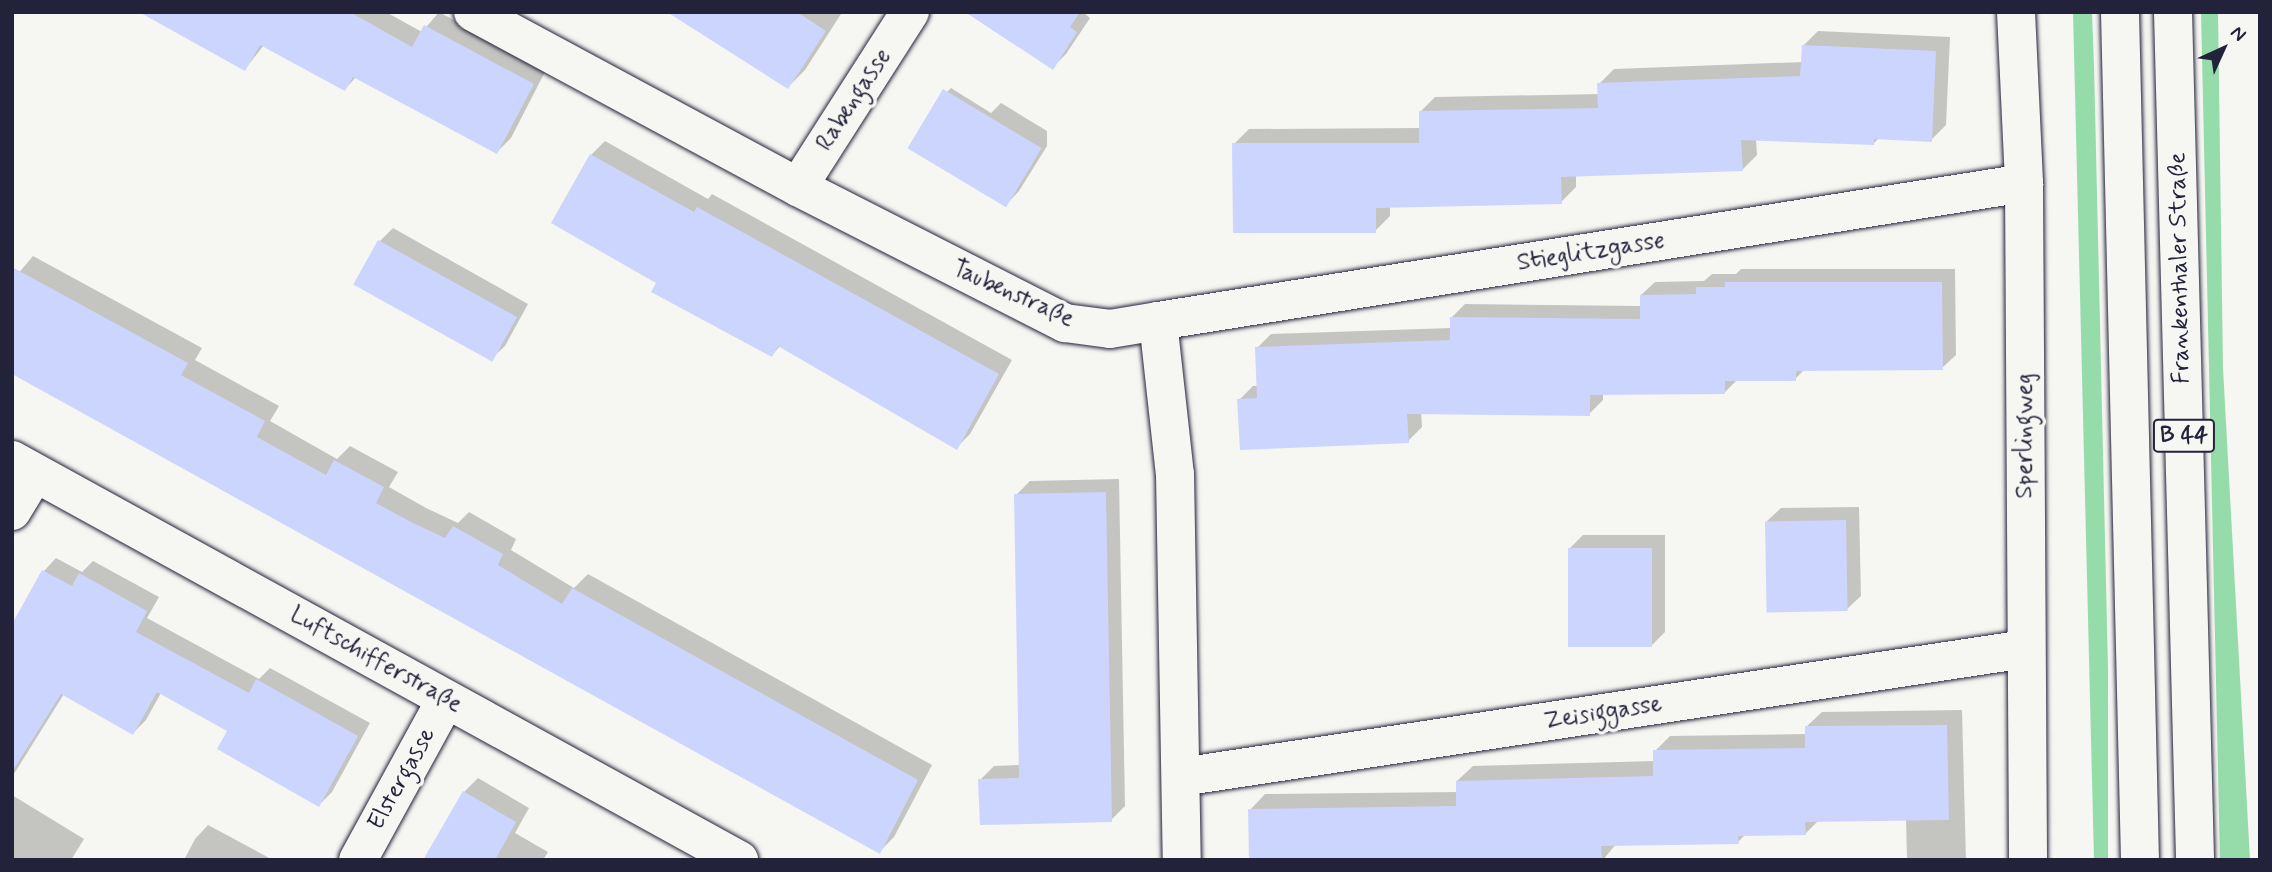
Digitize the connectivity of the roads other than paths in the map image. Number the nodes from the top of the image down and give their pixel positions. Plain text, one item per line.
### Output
1 (473, 12) edge
2 (910, 12) edge
3 (2016, 12) edge
4 (2120, 12) edge
5 (2173, 12) edge
6 (2024, 183) junction
7 (798, 187) junction
8 (1158, 321) junction
9 (24, 467) edge
10 (12, 511) edge
11 (2025, 649) junction
12 (446, 699) junction
13 (1181, 777) junction
14 (358, 860) edge
15 (739, 860) edge
16 (1182, 860) edge
17 (2028, 860) edge
18 (2140, 860) edge
19 (2195, 860) edge

1 - 7 street, Taubenstraße
2 - 7 street, Rabengasse
3 - 6 street, Sperlingweg
4 - 18 street, B 44
5 - 19 street, Frankenthaler Straße / B 44
6 - 8 street, Stieglitzgasse
6 - 11 street, Sperlingweg
7 - 8 street, Taubenstraße
8 - 13 street
9 - 10 street
9 - 12 street, Luftschifferstraße
11 - 13 street, Zeisiggasse
11 - 17 street, Sperlingweg
12 - 14 street, Elstergasse
12 - 15 street, Luftschifferstraße
13 - 16 street

